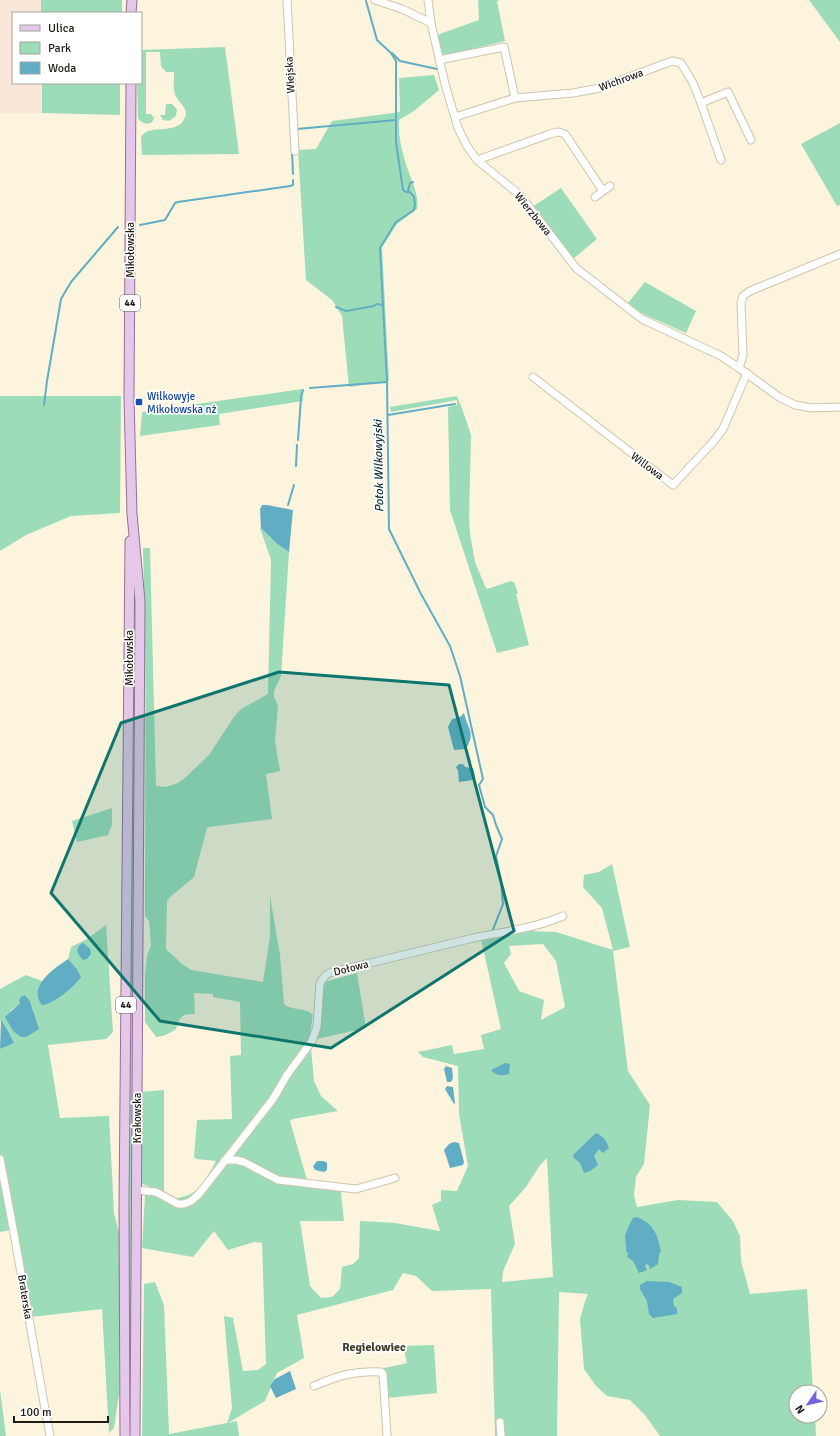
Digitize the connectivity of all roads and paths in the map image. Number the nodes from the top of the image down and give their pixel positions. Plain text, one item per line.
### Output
1 (132, 0) edge
2 (286, 0) edge
3 (375, 0) edge
4 (428, 0) edge
5 (132, 12) edge
6 (431, 23) junction
7 (439, 60) junction
8 (131, 84) edge
9 (515, 98) junction
10 (701, 103) junction
11 (455, 117) junction
12 (751, 140) dead end
13 (295, 150) dead end
14 (477, 160) junction
15 (721, 160) dead end
16 (610, 186) dead end
17 (603, 191) junction
18 (595, 197) dead end
19 (840, 254) edge
20 (739, 368) junction
21 (747, 373) junction
22 (533, 377) dead end
23 (840, 407) edge
24 (132, 514) junction
25 (139, 799) joint
26 (128, 802) joint
27 (564, 916) dead end
28 (0, 1159) edge
29 (226, 1160) junction
30 (395, 1178) dead end
31 (136, 1190) junction
32 (314, 1386) dead end
33 (500, 1422) dead end
34 (50, 1436) edge
35 (124, 1436) edge
36 (135, 1436) edge
37 (387, 1436) edge
38 (501, 1436) edge

1 - 5 main road
2 - 13 street, Wiejska
3 - 6 street
4 - 6 street, Wierzbowa
6 - 7 street, Wierzbowa
7 - 9 street
7 - 11 street, Wierzbowa
8 - 24 main road, Mikołowska / 44
9 - 10 street, Wichrowa
9 - 11 street, Wichrowa
10 - 12 street
10 - 15 street, Wichrowa
11 - 14 street, Wierzbowa
14 - 17 street
14 - 20 street, Wierzbowa
16 - 17 street
17 - 18 street
19 - 20 street
20 - 21 street, Wierzbowa
21 - 22 street, Willowa
21 - 23 street, Wierzbowa
24 - 25 main road, Mikołowska / 44
24 - 26 main road, Mikołowska / 44
25 - 31 main road, Krakowska / 44
26 - 35 main road, Krakowska / 44
27 - 29 street, Dołowa
28 - 34 street, Braterska
29 - 30 street
29 - 31 street, Dołowa
31 - 36 main road, Krakowska / 44
32 - 37 street
33 - 38 street

